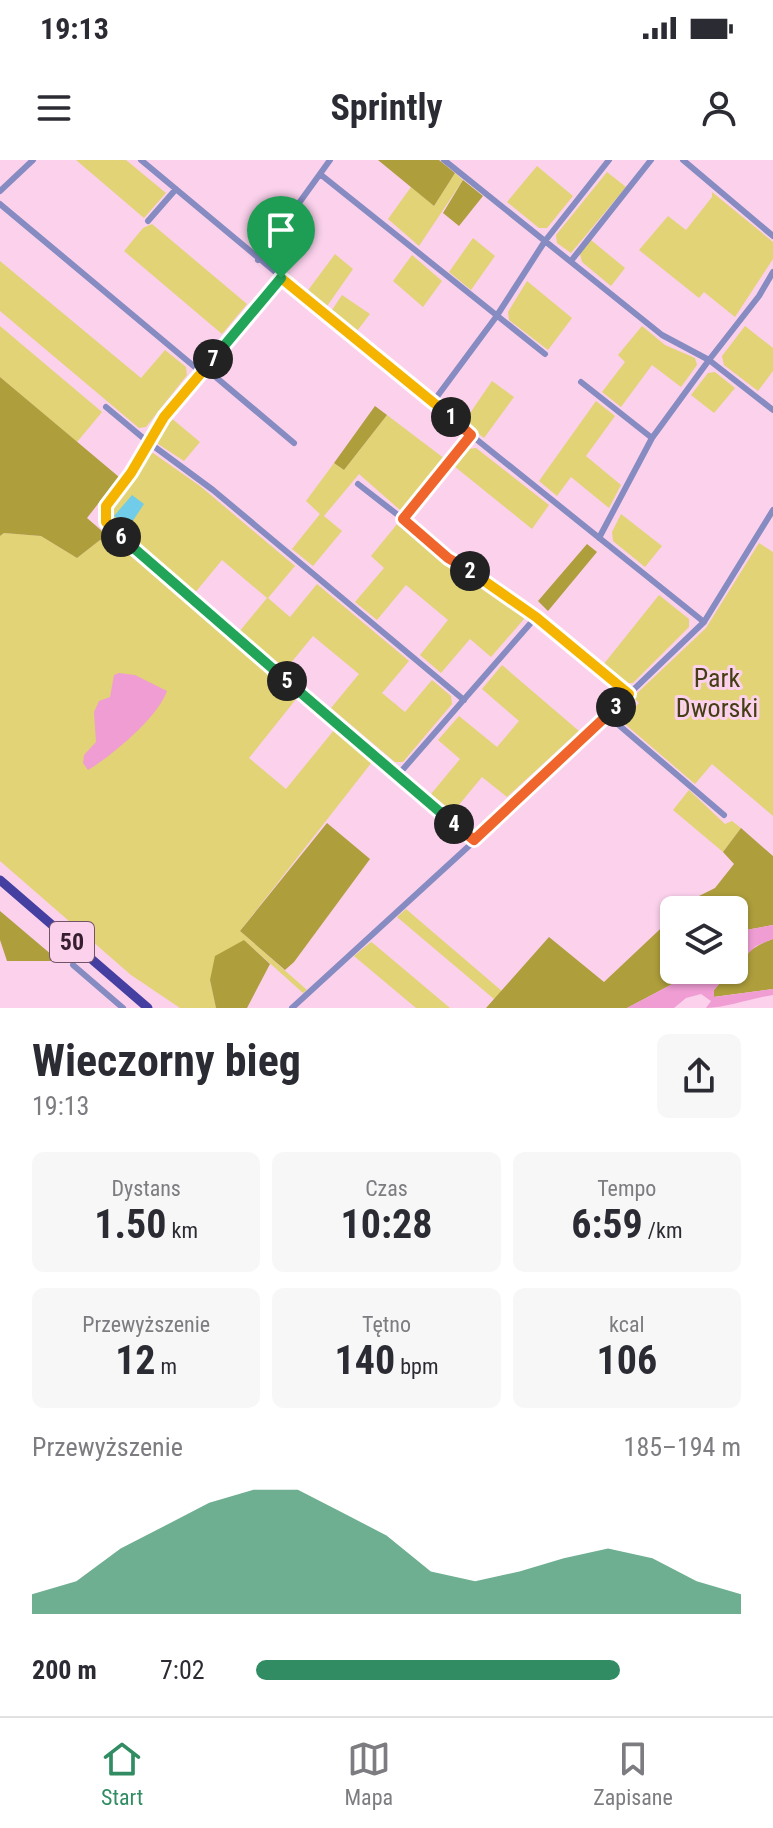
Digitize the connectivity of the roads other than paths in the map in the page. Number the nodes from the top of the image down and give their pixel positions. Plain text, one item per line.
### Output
1 (33, 160) edge
2 (141, 160) edge
3 (330, 160) edge
4 (444, 160) edge
5 (609, 160) edge
6 (651, 160) edge
7 (683, 160) edge
8 (320, 174) junction
9 (176, 189) junction
10 (0, 191) edge
11 (0, 204) edge
12 (148, 221) dead end
13 (773, 236) edge
14 (545, 241) junction
15 (258, 260) junction
16 (571, 261) junction
17 (773, 272) edge
18 (281, 278) junction
19 (496, 317) junction
20 (545, 354) dead end
21 (709, 360) junction
22 (204, 371) junction
23 (581, 382) dead end
24 (433, 402) junction
25 (106, 407) dead end
26 (773, 410) edge
27 (471, 435) junction
28 (652, 438) junction
29 (148, 442) junction
30 (294, 443) dead end
31 (358, 484) dead end
32 (773, 510) edge
33 (403, 519) junction
34 (599, 538) junction
35 (536, 617) junction
36 (704, 622) junction
37 (629, 694) junction
38 (464, 700) junction
39 (607, 715) junction
40 (398, 775) junction
41 (724, 815) dead end
42 (474, 840) junction
43 (0, 880) edge
44 (73, 965) dead end
45 (123, 1008) edge
46 (148, 1008) edge
47 (292, 1008) edge

1 - 10 street
2 - 9 street
3 - 8 street
4 - 14 street
5 - 14 street
6 - 16 street
7 - 13 street
8 - 15 street
8 - 19 street
9 - 12 street
9 - 15 street
11 - 22 street
14 - 16 street
14 - 19 street
15 - 18 street
16 - 21 street
17 - 21 street
18 - 22 street
18 - 24 street
19 - 20 street
19 - 24 street
21 - 26 street
21 - 28 street
22 - 29 street
22 - 30 street
23 - 28 street
24 - 27 street
25 - 29 street
27 - 33 street
27 - 34 street
28 - 34 street
29 - 38 street
29 - 40 street
31 - 33 street
32 - 36 street
33 - 35 street
34 - 36 street
35 - 37 street
35 - 38 street
36 - 37 street
37 - 39 street
38 - 40 street
39 - 41 street
39 - 42 street
40 - 42 street
42 - 47 street
43 - 46 main road, 50
44 - 45 street

